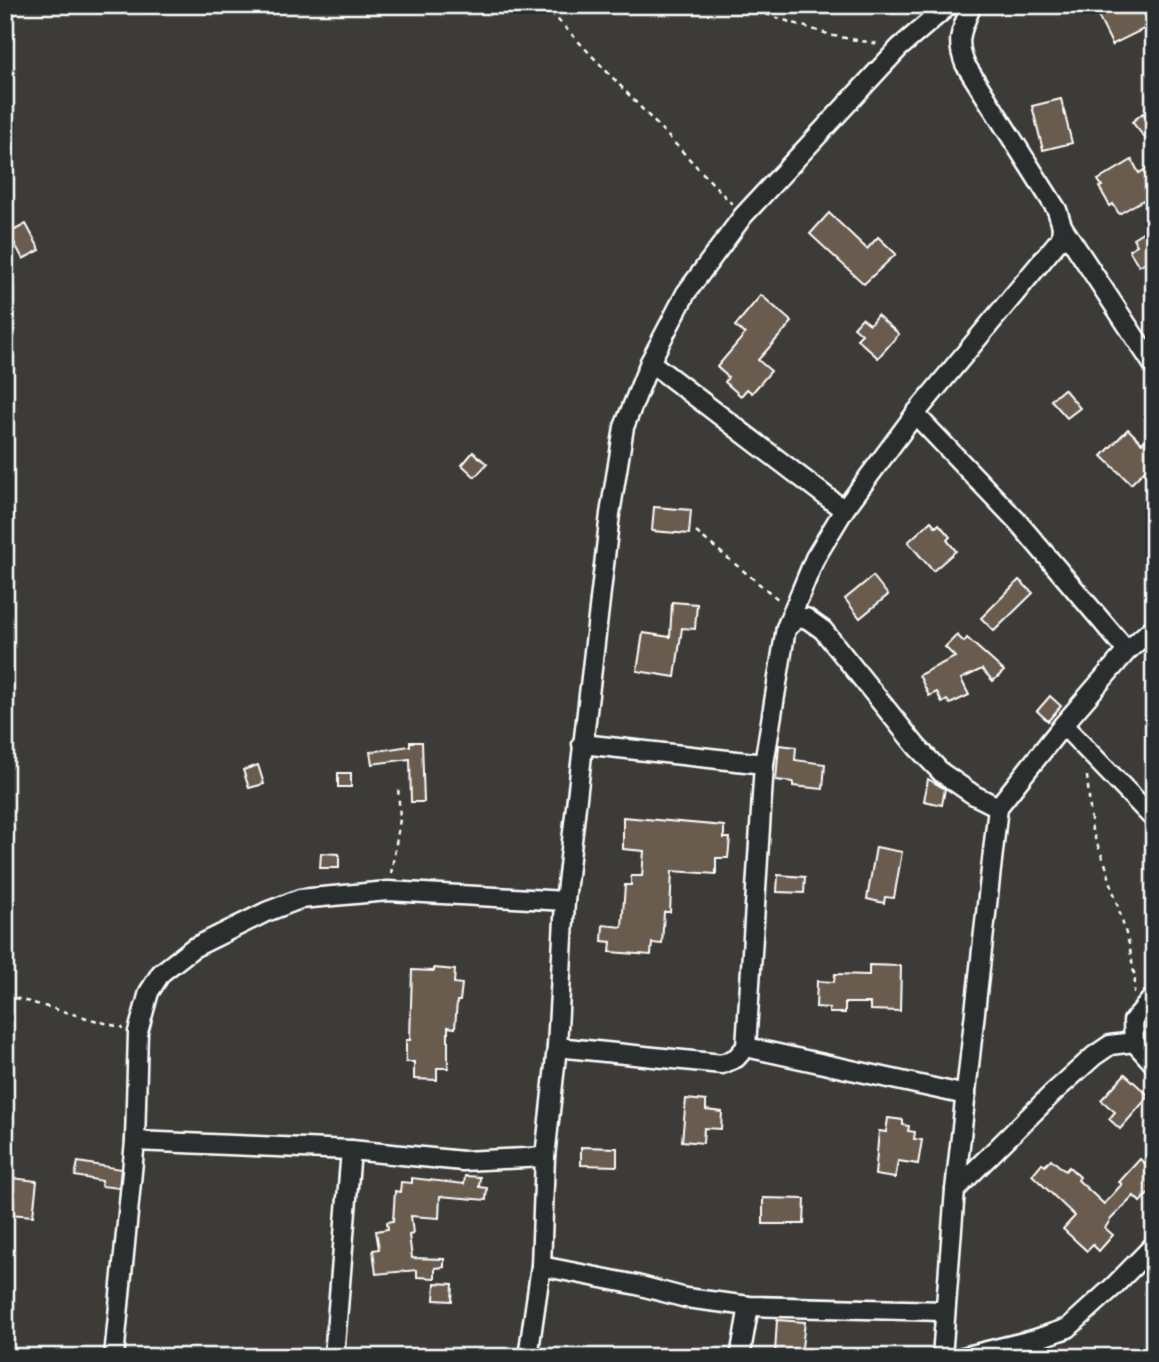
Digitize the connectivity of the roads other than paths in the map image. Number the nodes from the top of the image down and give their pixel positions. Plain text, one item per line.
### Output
1 (949, 5) edge
2 (972, 5) edge
3 (1062, 226) junction
4 (650, 362) junction
5 (1154, 366) edge
6 (915, 414) junction
7 (844, 510) junction
8 (789, 620) junction
9 (1154, 627) edge
10 (1127, 651) junction
11 (1063, 725) junction
12 (582, 744) junction
13 (764, 764) junction
14 (998, 807) junction
15 (1154, 819) edge
16 (565, 901) junction
17 (1154, 996) edge
18 (1134, 1042) junction
19 (557, 1047) junction
20 (746, 1048) junction
21 (1154, 1064) edge
22 (965, 1095) junction
23 (135, 1141) junction
24 (351, 1150) junction
25 (545, 1157) junction
26 (955, 1190) junction
27 (1154, 1245) edge
28 (541, 1266) junction
29 (749, 1306) junction
30 (944, 1311) junction
31 (114, 1357) edge
32 (334, 1357) edge
33 (528, 1357) edge
34 (740, 1357) edge
35 (942, 1357) edge
36 (963, 1357) edge

1 - 4 street
2 - 3 street
3 - 5 street
3 - 6 street
4 - 7 street
4 - 12 street
6 - 7 street
6 - 10 street
7 - 8 street
8 - 13 street
8 - 14 street
9 - 10 street
10 - 11 street
11 - 14 street
11 - 15 street
12 - 13 street
12 - 16 street
13 - 20 street
14 - 22 street
16 - 19 street
16 - 23 street
17 - 18 street
18 - 21 street
18 - 26 street
19 - 20 street
19 - 25 street
20 - 22 street
22 - 26 street
23 - 24 street
23 - 31 street
24 - 25 street
24 - 32 street
25 - 28 street
26 - 30 street
27 - 36 street
28 - 29 street
28 - 33 street
29 - 30 street
29 - 34 street
30 - 35 street

